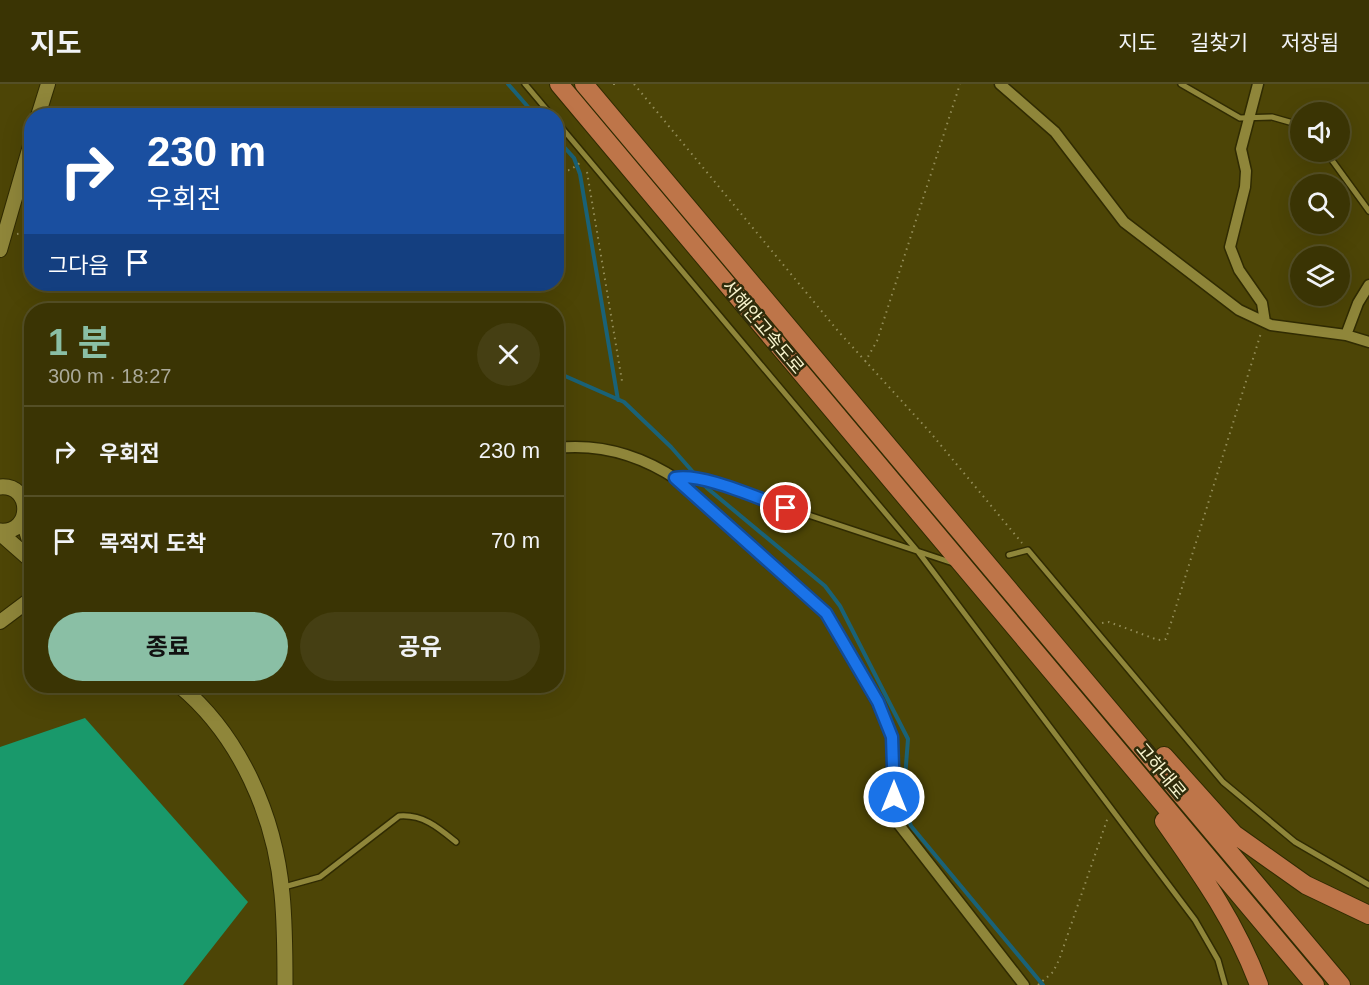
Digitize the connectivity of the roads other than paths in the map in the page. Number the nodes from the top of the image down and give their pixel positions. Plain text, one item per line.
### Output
1 (48, 84) edge
2 (525, 84) edge
3 (560, 84) edge
4 (584, 84) edge
5 (1000, 84) edge
6 (1181, 84) edge
7 (1258, 84) edge
8 (40, 108) edge
9 (545, 108) edge
10 (1249, 119) junction
11 (1290, 122) edge
12 (564, 131) edge
13 (1333, 162) edge
14 (24, 166) edge
15 (1369, 211) edge
16 (0, 249) edge
17 (1369, 285) edge
18 (1265, 322) junction
19 (1347, 335) junction
20 (1369, 342) edge
21 (564, 447) edge
22 (675, 478) junction
23 (14, 491) edge
24 (24, 503) edge
25 (24, 520) edge
26 (0, 532) edge
27 (919, 553) junction
28 (24, 554) edge
29 (1009, 555) dead end
30 (980, 556) junction
31 (962, 567) junction
32 (24, 604) edge
33 (0, 622) edge
34 (187, 693) edge
35 (456, 842) dead end
36 (1369, 885) edge
37 (281, 888) junction
38 (1369, 915) edge
39 (285, 985) edge
40 (1024, 985) edge
41 (1225, 985) edge
42 (1259, 985) edge
43 (1316, 985) edge
44 (1341, 985) edge

1 - 8 street
2 - 9 lane
3 - 31 highway, 서해안고속도로
4 - 30 highway, 서해안고속도로
5 - 18 street
6 - 10 lane
7 - 10 street
10 - 11 lane
10 - 18 street
12 - 27 lane
13 - 15 lane
14 - 16 street
17 - 19 street
18 - 19 street
19 - 20 street
21 - 22 street
22 - 27 lane
22 - 40 street
23 - 24 main road
25 - 26 main road
26 - 28 main road
27 - 31 lane
27 - 41 lane
29 - 36 lane
30 - 38 highway
30 - 44 highway, 고하대로
31 - 42 highway
31 - 43 highway, 고하대로
32 - 33 street
34 - 37 main road
35 - 37 lane
37 - 39 main road

